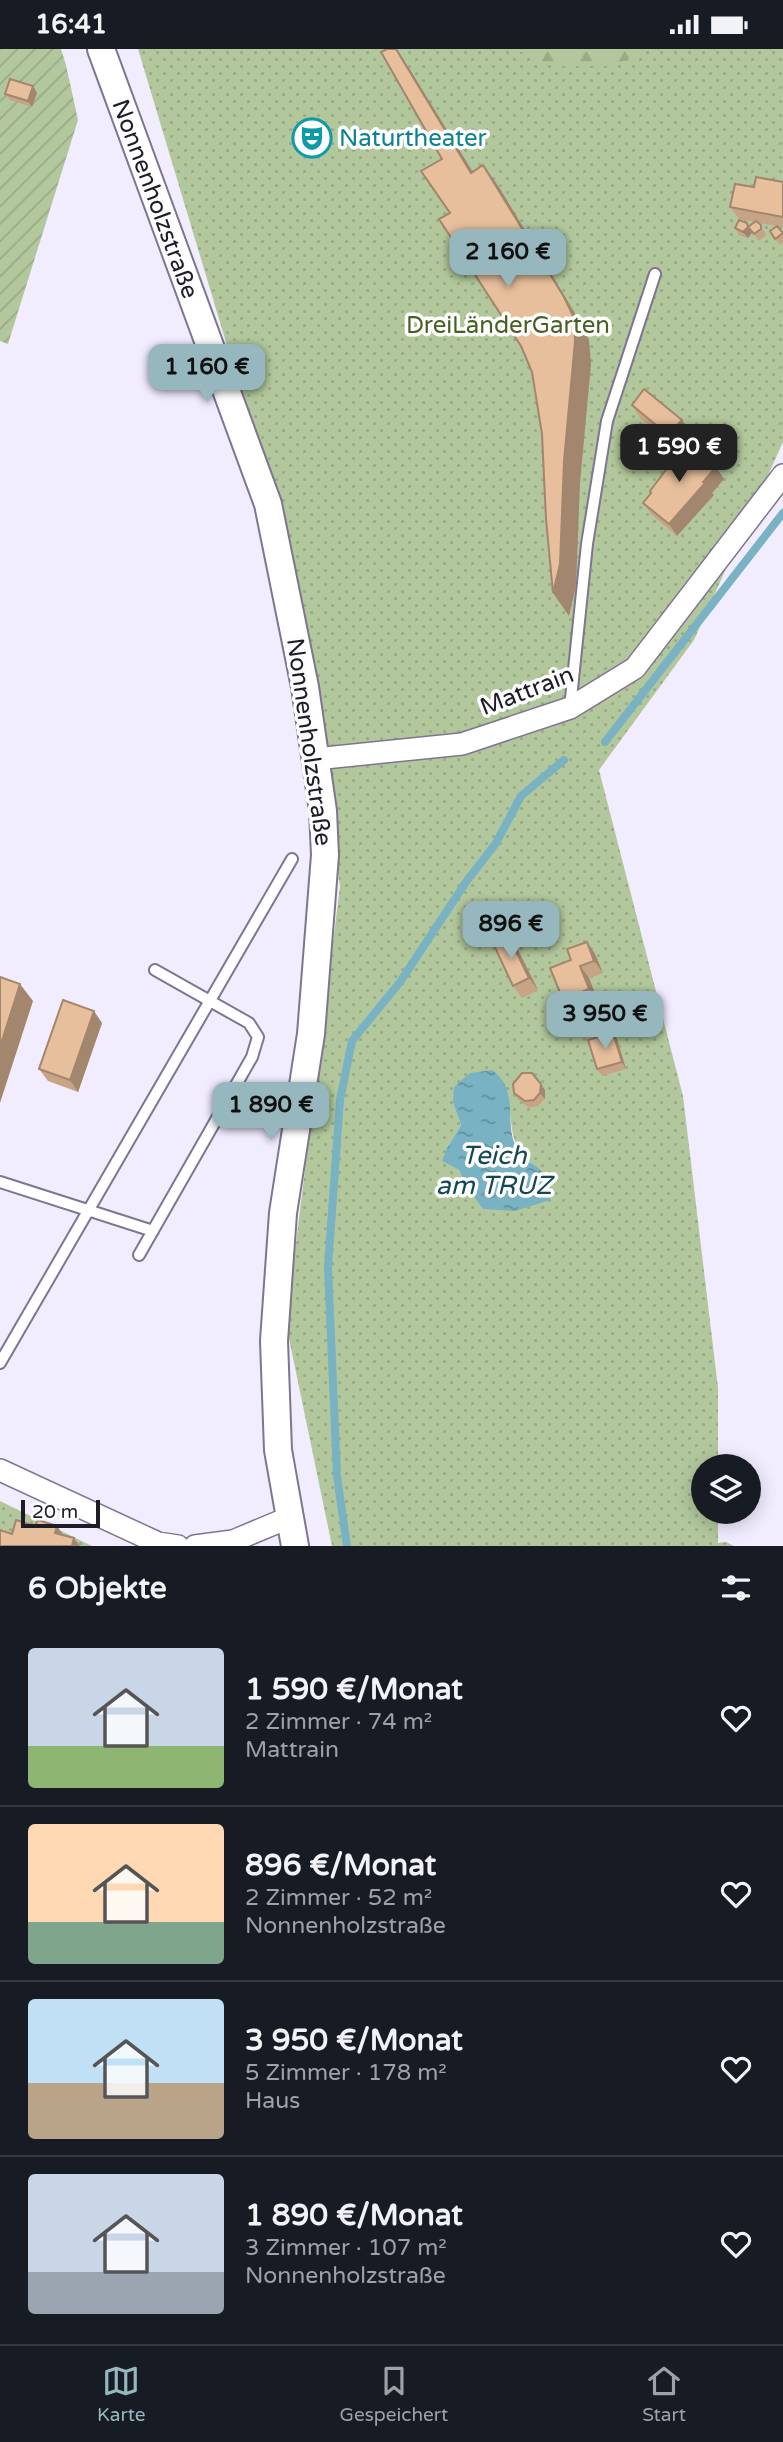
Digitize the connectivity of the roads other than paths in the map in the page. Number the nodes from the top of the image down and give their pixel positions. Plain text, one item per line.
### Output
1 (101, 49) edge
2 (655, 274) dead end
3 (783, 475) edge
4 (570, 708) junction
5 (315, 759) junction
6 (292, 859) dead end
7 (155, 971) dead end
8 (211, 1000) junction
9 (0, 1182) edge
10 (89, 1210) junction
11 (153, 1231) junction
12 (139, 1255) dead end
13 (0, 1363) edge
14 (0, 1470) edge
15 (288, 1518) junction
16 (178, 1546) edge
17 (195, 1546) edge
18 (295, 1546) edge

1 - 5 street, Nonnenholzstraße
2 - 4 lane
3 - 4 street, Mattrain
4 - 5 street, Mattrain
5 - 15 street, Nonnenholzstraße
6 - 8 lane
7 - 8 lane
8 - 10 lane
8 - 11 lane
9 - 10 lane
10 - 11 lane
10 - 13 lane
11 - 12 lane
14 - 16 street
15 - 17 street
15 - 18 street, Nonnenholzstraße

